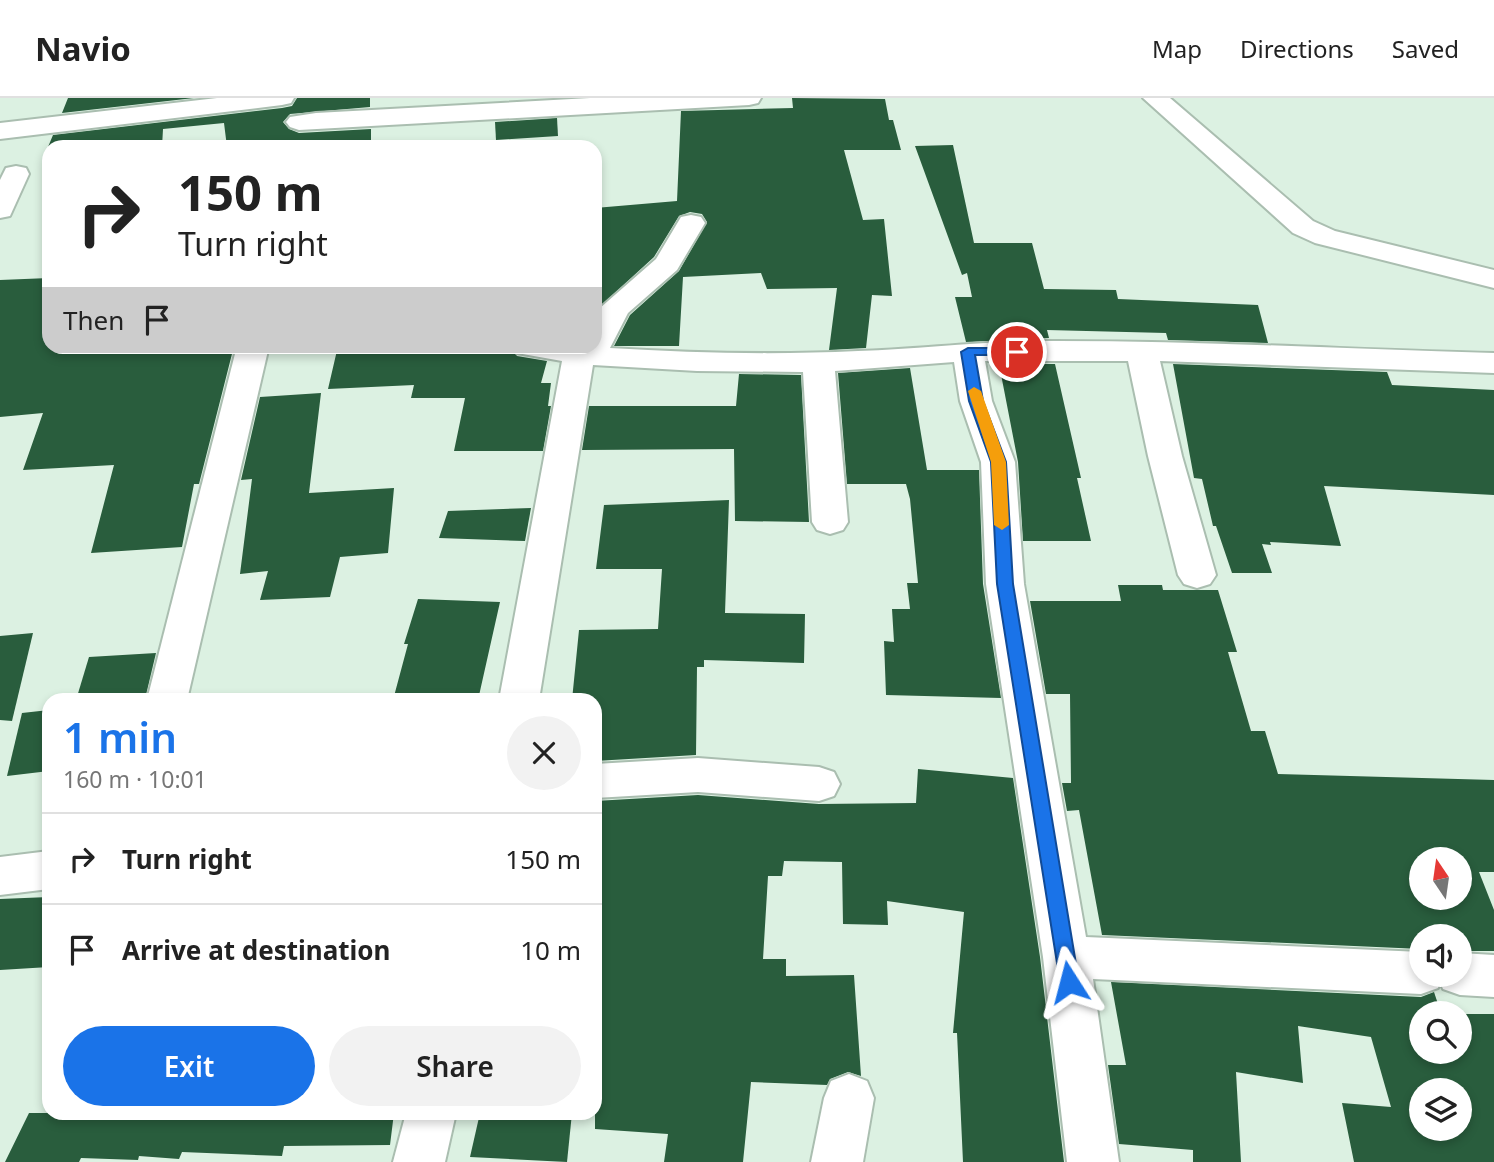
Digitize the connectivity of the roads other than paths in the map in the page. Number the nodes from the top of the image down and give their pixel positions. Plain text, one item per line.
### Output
1 (282, 98) edge
2 (749, 98) edge
3 (1155, 98) edge
4 (298, 122) edge
5 (0, 131) edge
6 (16, 174) dead end
7 (0, 210) edge
8 (691, 223) dead end
9 (1494, 279) edge
10 (602, 330) edge
11 (602, 352) edge
12 (968, 352) junction
13 (1142, 352) junction
14 (251, 354) edge
15 (589, 354) edge
16 (818, 361) junction
17 (1494, 363) edge
18 (830, 522) dead end
19 (1197, 575) dead end
20 (169, 693) edge
21 (520, 693) edge
22 (602, 781) edge
23 (819, 784) dead end
24 (42, 871) edge
25 (0, 876) edge
26 (1066, 957) junction
27 (1409, 972) edge
28 (1472, 975) edge
29 (1494, 976) edge
30 (849, 1098) dead end
31 (429, 1120) edge
32 (419, 1162) edge
33 (837, 1162) edge
34 (1093, 1162) edge

1 - 5 street
2 - 4 street
3 - 9 street
6 - 7 street
8 - 10 street
11 - 16 street
12 - 13 street
12 - 16 street
12 - 26 street
13 - 17 street
13 - 19 street
14 - 20 street
15 - 21 street
16 - 18 street
22 - 23 street
24 - 25 street
26 - 27 street
26 - 34 street
28 - 29 street
30 - 33 street
31 - 32 street

